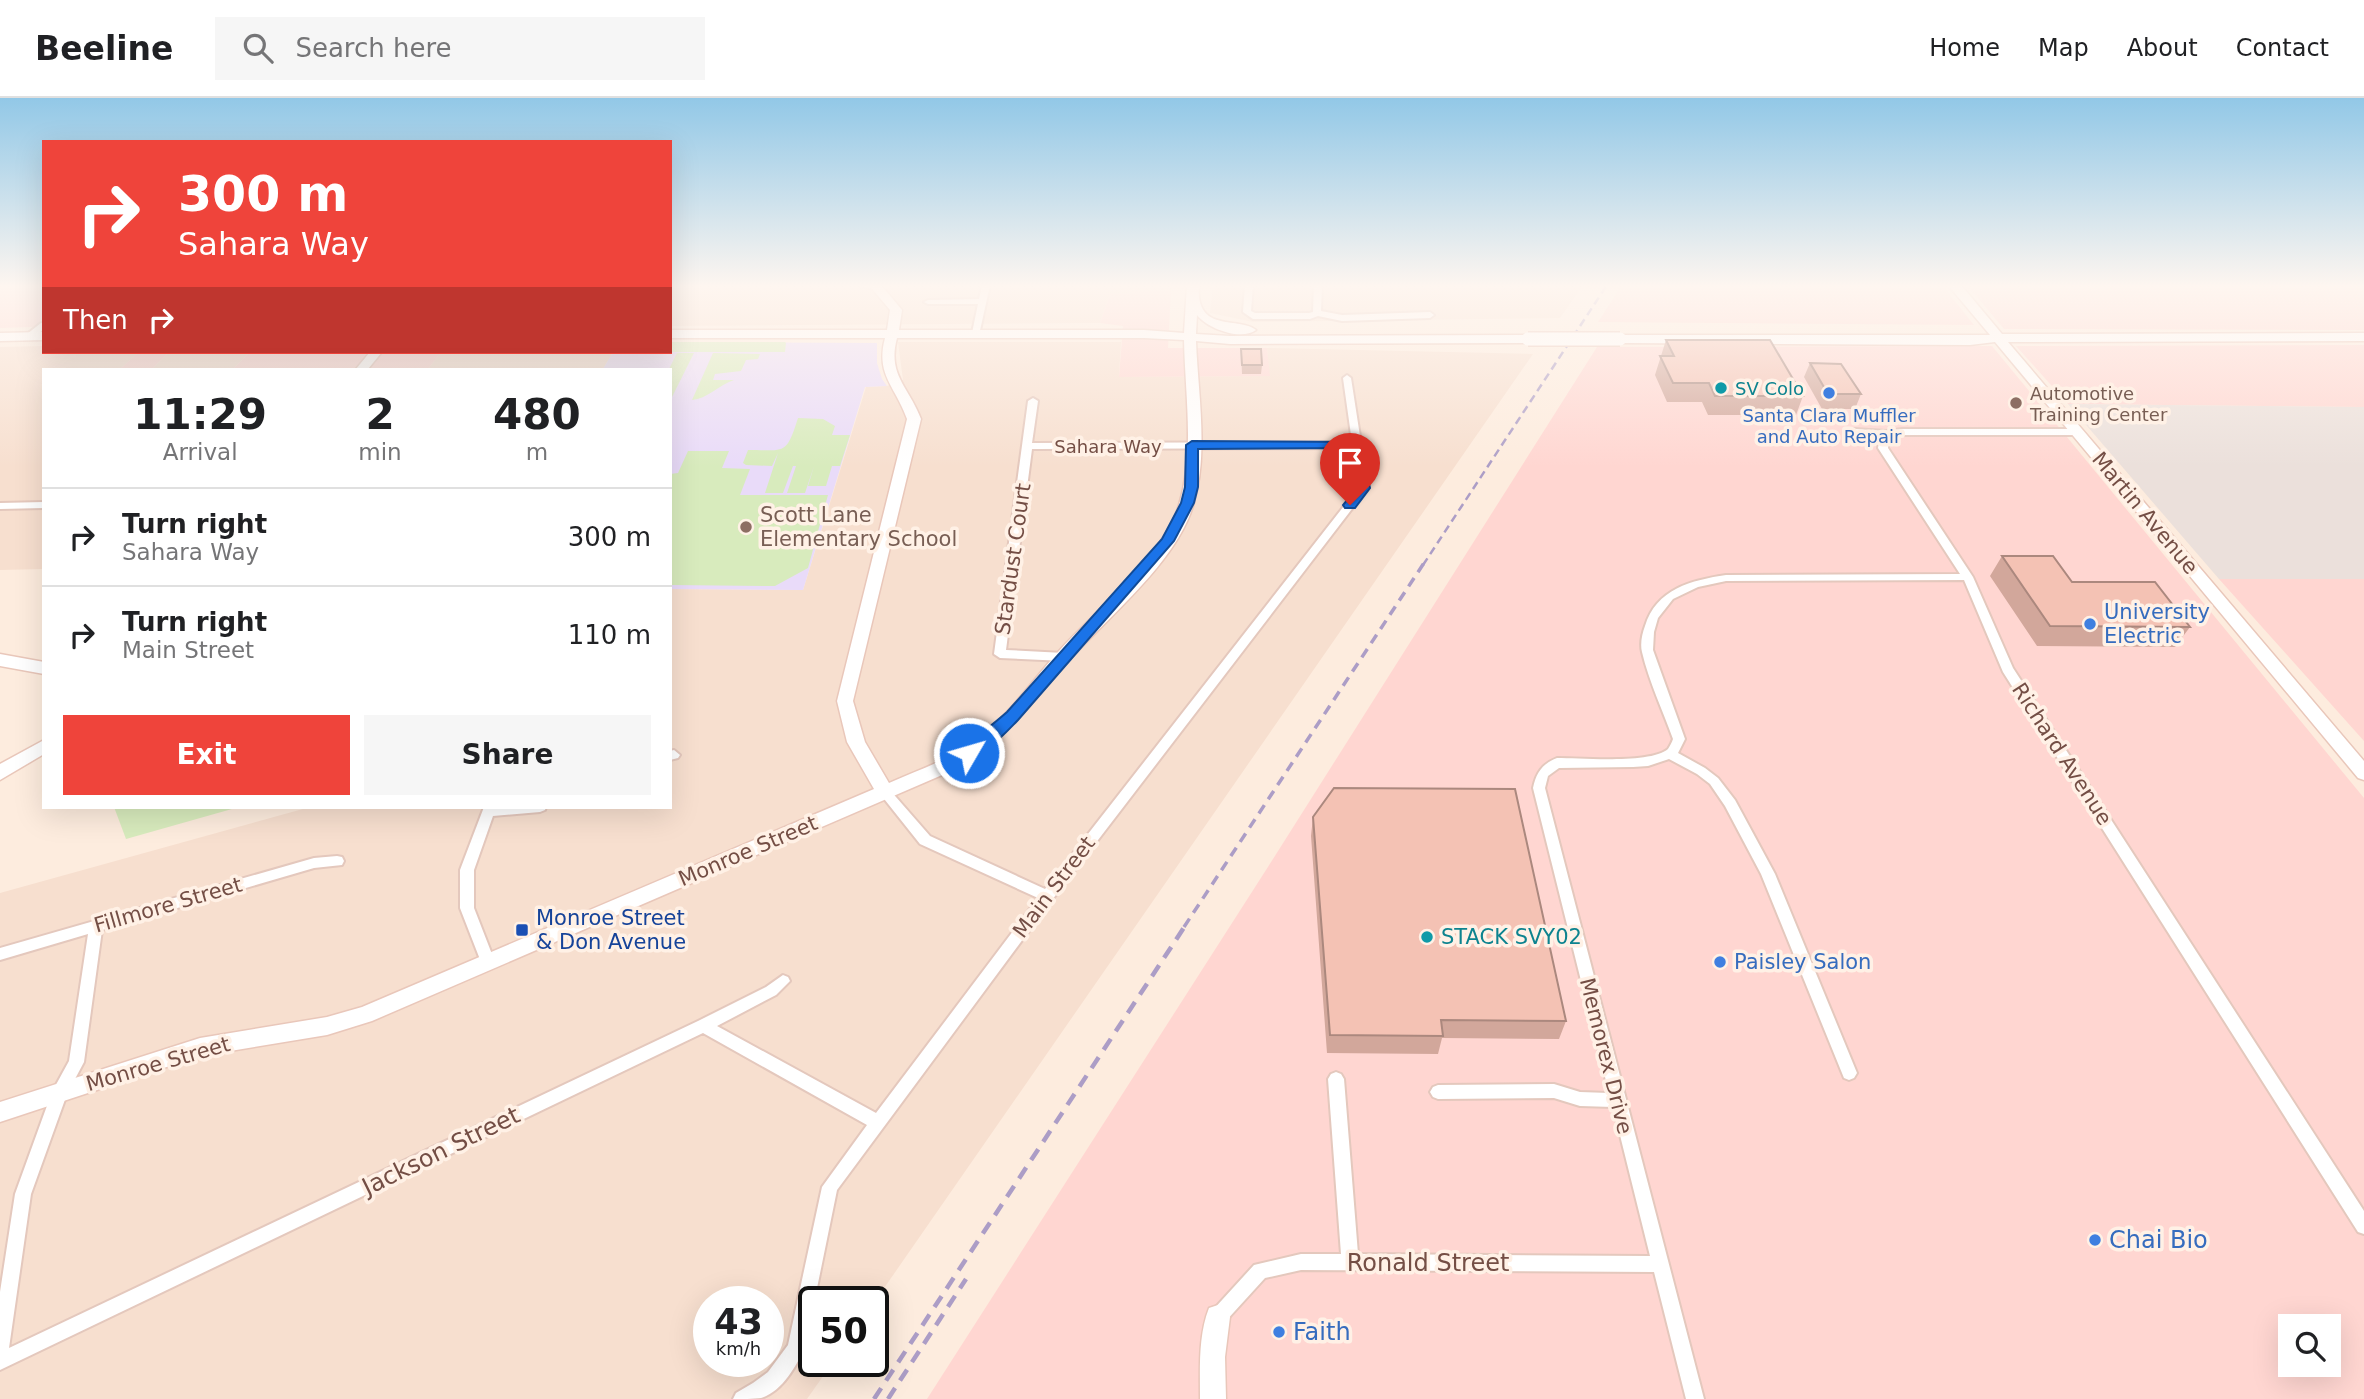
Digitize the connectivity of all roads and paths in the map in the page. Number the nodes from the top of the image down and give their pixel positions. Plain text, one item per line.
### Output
1 (890, 346) edge
2 (1191, 346) edge
3 (1215, 346) edge
4 (2004, 346) edge
5 (374, 354) edge
6 (1192, 360) junction
7 (363, 368) edge
8 (1347, 378) dead end
9 (1033, 401) dead end
10 (1855, 432) dead end
11 (2076, 432) junction
12 (1886, 434) junction
13 (1192, 445) junction
14 (1356, 445) junction
15 (1028, 446) junction
16 (42, 505) edge
17 (0, 506) edge
18 (1968, 577) junction
19 (1063, 657) junction
20 (0, 660) edge
21 (42, 668) edge
22 (42, 747) edge
23 (1670, 754) junction
24 (0, 773) edge
25 (2364, 773) edge
26 (885, 792) junction
27 (489, 809) edge
28 (337, 861) dead end
29 (1047, 896) junction
30 (96, 926) junction
31 (0, 954) edge
32 (488, 962) junction
33 (783, 981) dead end
34 (703, 1026) junction
35 (1849, 1073) dead end
36 (1336, 1079) dead end
37 (1438, 1092) dead end
38 (60, 1093) junction
39 (1617, 1100) junction
40 (0, 1112) edge
41 (877, 1122) junction
42 (2364, 1226) edge
43 (1350, 1263) junction
44 (1658, 1264) junction
45 (1218, 1317) joint
46 (0, 1349) edge
47 (0, 1361) edge
48 (742, 1399) edge
49 (1213, 1399) edge
50 (1695, 1399) edge

1 - 26 main road
2 - 6 main road, Monroe Street
3 - 6 main road
4 - 11 main road, Martin Avenue
5 - 7 main road
6 - 13 main road, Monroe Street
8 - 14 street, Main Street
9 - 15 street, Stardust Court
10 - 12 street
11 - 12 street
11 - 25 main road, Martin Avenue
12 - 18 street, Richard Avenue
13 - 14 street, Sahara Way
13 - 15 street, Sahara Way
13 - 19 main road, Monroe Street
14 - 29 street, Main Street
15 - 19 street, Stardust Court
16 - 17 street
18 - 23 street
18 - 42 street, Richard Avenue
19 - 26 main road, Monroe Street
20 - 21 main road
22 - 24 main road
23 - 35 street
23 - 39 street, Memorex Drive
26 - 29 street
26 - 32 main road, Monroe Street
27 - 32 street
28 - 30 street, Fillmore Street
29 - 41 street, Main Street
30 - 31 street, Fillmore Street
30 - 38 street
32 - 38 main road, Monroe Street
33 - 34 street, Jackson Street
34 - 41 street
34 - 47 street, Jackson Street
36 - 43 street
37 - 39 street
38 - 40 main road, Monroe Street
38 - 46 street
39 - 44 street, Memorex Drive
41 - 48 street, Main Street
43 - 44 street, Ronald Street
43 - 45 street, Ronald Street
44 - 50 street, Memorex Drive
45 - 49 main road

